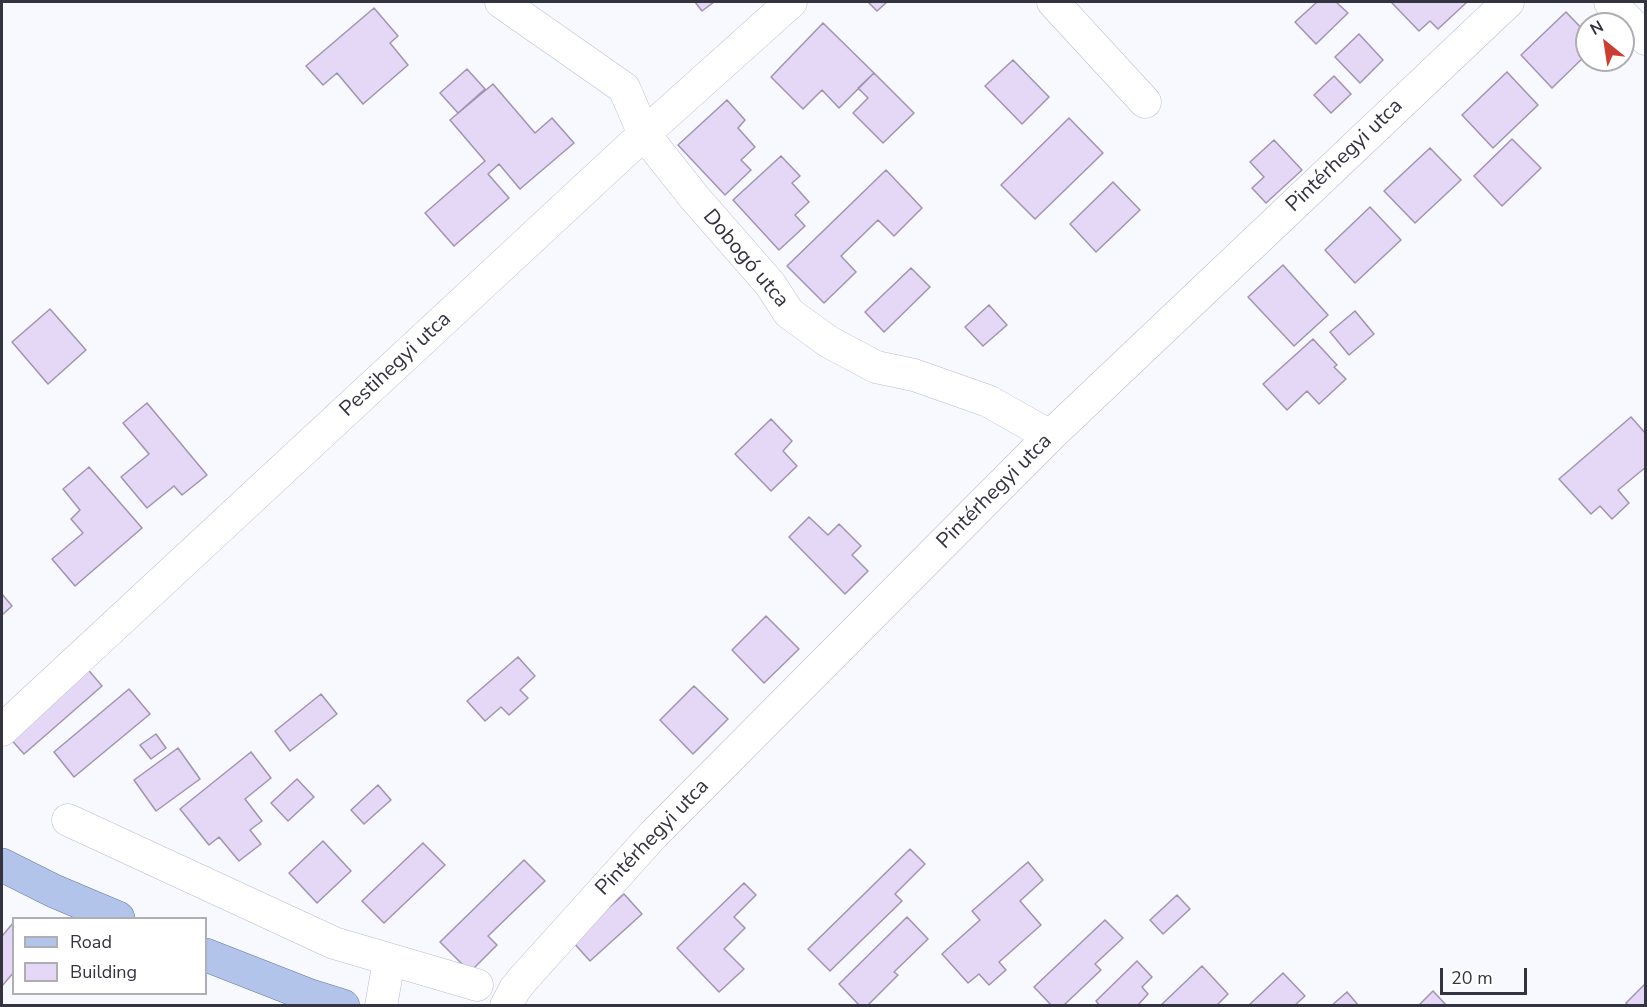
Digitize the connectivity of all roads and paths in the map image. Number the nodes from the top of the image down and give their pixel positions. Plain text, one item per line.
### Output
1 (501, 2) edge
2 (791, 2) edge
3 (1053, 2) edge
4 (1508, 2) edge
5 (1610, 2) edge
6 (1646, 39) edge
7 (1145, 102) dead end
8 (644, 134) junction
9 (1050, 436) junction
10 (2, 730) edge
11 (68, 820) dead end
12 (2, 865) edge
13 (116, 917) edge
14 (207, 956) edge
15 (389, 961) junction
16 (477, 985) dead end
17 (343, 1005) edge
18 (381, 1005) edge
19 (506, 1005) edge

1 - 8 street, Dobogó utca
2 - 8 street, Pestihegyi utca
3 - 7 street
4 - 9 street, Pintérhegyi utca
5 - 6 street
8 - 9 street, Dobogó utca
8 - 10 street, Pestihegyi utca
9 - 19 street, Pintérhegyi utca
11 - 15 street
12 - 13 main road
14 - 17 main road
15 - 16 street
15 - 18 street

